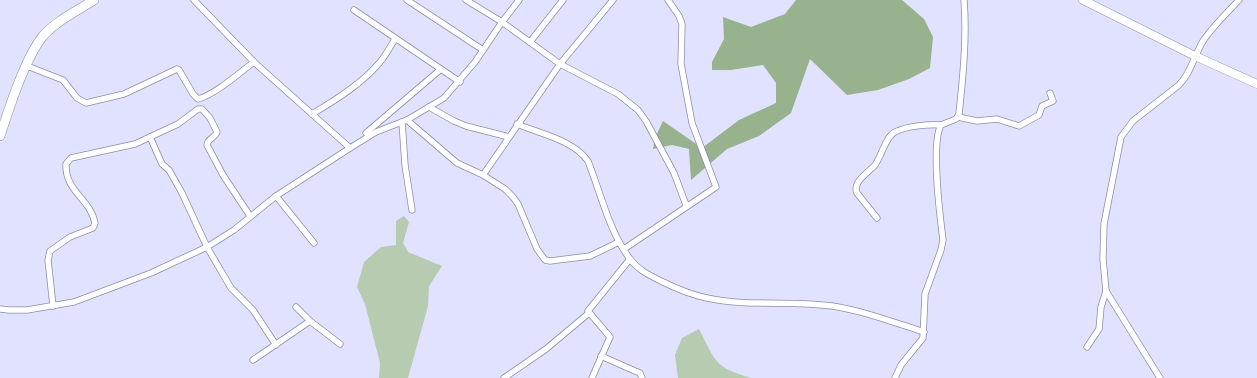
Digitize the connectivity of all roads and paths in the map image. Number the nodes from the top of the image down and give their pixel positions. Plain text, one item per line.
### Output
1 (94, 0) edge
2 (194, 0) edge
3 (407, 0) edge
4 (466, 0) edge
5 (563, 0) edge
6 (613, 0) edge
7 (668, 0) edge
8 (964, 0) edge
9 (1083, 0) edge
10 (1239, 0) edge
11 (515, 2) edge
12 (354, 10) dead end
13 (502, 22) junction
14 (395, 39) junction
15 (530, 42) junction
16 (483, 50) junction
17 (1195, 56) junction
18 (254, 62) junction
19 (560, 64) junction
20 (27, 66) junction
21 (441, 69) junction
22 (460, 82) junction
23 (1257, 84) edge
24 (1050, 93) dead end
25 (429, 107) junction
26 (312, 114) junction
27 (958, 117) junction
28 (404, 121) junction
29 (518, 124) junction
30 (941, 125) junction
31 (366, 133) dead end
32 (0, 136) edge
33 (150, 137) junction
34 (509, 137) junction
35 (350, 148) junction
36 (483, 175) junction
37 (276, 196) junction
38 (686, 206) junction
39 (412, 210) dead end
40 (250, 216) junction
41 (877, 218) dead end
42 (619, 242) junction
43 (314, 243) dead end
44 (207, 248) junction
45 (624, 249) junction
46 (630, 259) junction
47 (1106, 291) junction
48 (53, 306) junction
49 (296, 307) dead end
50 (0, 309) edge
51 (588, 312) junction
52 (310, 321) junction
53 (924, 332) junction
54 (340, 344) dead end
55 (276, 345) junction
56 (1087, 347) dead end
57 (601, 356) junction
58 (253, 360) dead end
59 (504, 378) edge
60 (592, 378) edge
61 (642, 378) edge
62 (895, 378) edge
63 (1160, 378) edge

1 - 20 main road
2 - 18 street
3 - 16 street
4 - 13 street
5 - 15 street
6 - 19 street
7 - 38 street
8 - 27 street
9 - 17 street
10 - 17 street
11 - 13 street
12 - 14 street
13 - 15 street
13 - 16 street
14 - 21 street
14 - 26 street
15 - 19 street
16 - 22 street
17 - 23 street
17 - 47 street
18 - 20 street
18 - 26 street
19 - 29 street
19 - 38 street
20 - 32 main road
21 - 22 street
21 - 31 street
22 - 25 street
24 - 27 street
25 - 28 street
25 - 34 street
26 - 35 street
27 - 30 street
28 - 35 street
28 - 36 street
28 - 39 street
29 - 34 street
29 - 42 street
30 - 41 street
30 - 53 street
33 - 40 street
33 - 44 street
33 - 48 street
34 - 36 street
35 - 37 street
36 - 42 street
37 - 40 street
37 - 43 street
38 - 45 street
40 - 44 street
42 - 45 street
44 - 48 street
44 - 55 street
45 - 46 street
46 - 51 street
46 - 53 street
47 - 56 street
47 - 63 street
48 - 50 street
49 - 52 street
51 - 57 street
51 - 59 street
52 - 54 street
52 - 55 street
53 - 62 street
55 - 58 street
57 - 60 street
57 - 61 street

